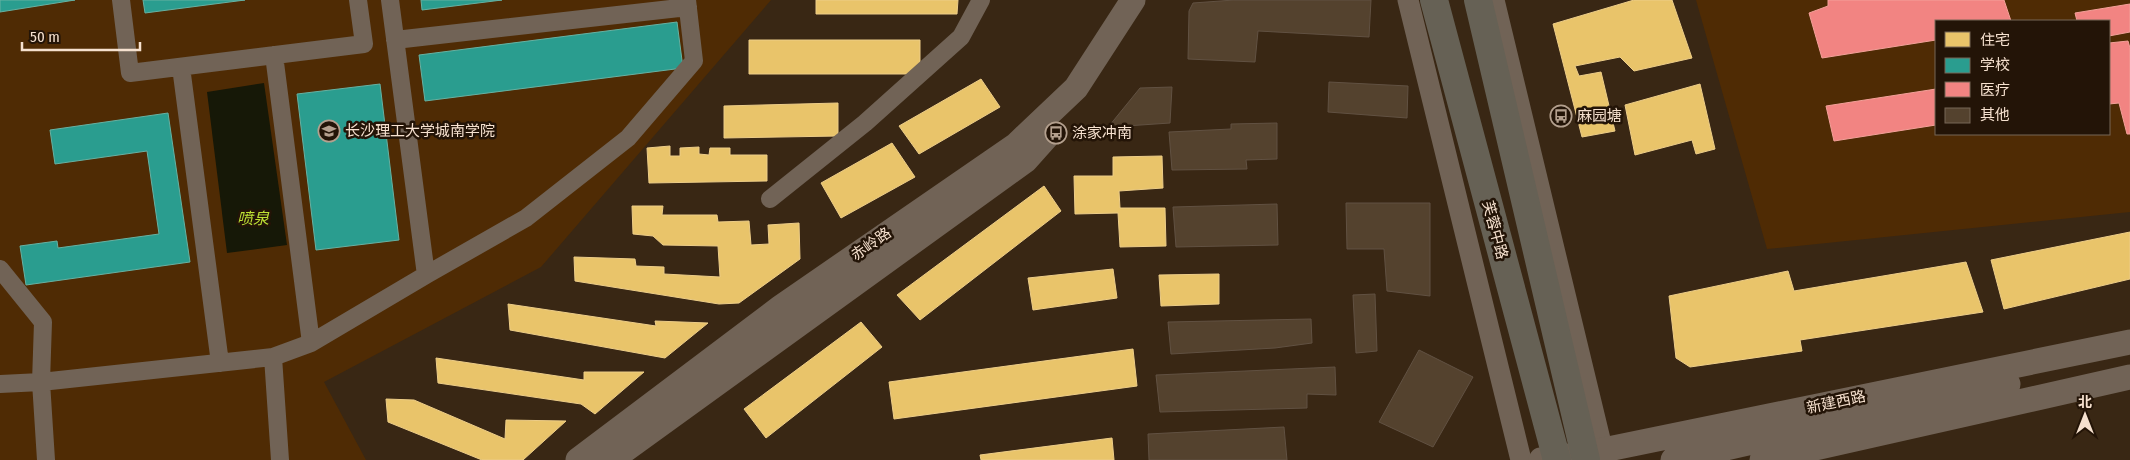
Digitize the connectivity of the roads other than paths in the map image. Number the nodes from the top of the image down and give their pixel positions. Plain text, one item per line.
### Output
1 (121, 0) edge
2 (358, 0) edge
3 (390, 0) edge
4 (981, 0) edge
5 (1134, 0) edge
6 (1150, 0) edge
7 (1408, 0) edge
8 (1434, 0) edge
9 (1478, 0) edge
10 (1494, 0) edge
11 (687, 3) edge
12 (395, 40) junction
13 (274, 55) junction
14 (181, 67) junction
15 (770, 199) dead end
16 (0, 269) edge
17 (426, 275) junction
18 (2130, 342) edge
19 (311, 343) junction
20 (2130, 356) edge
21 (273, 357) junction
22 (220, 363) junction
23 (2130, 377) edge
24 (41, 382) junction
25 (0, 384) edge
26 (2130, 392) edge
27 (1594, 456) edge
28 (1551, 459) edge
29 (46, 460) edge
30 (280, 460) edge
31 (578, 460) edge
32 (611, 460) edge
33 (1521, 460) edge
34 (1673, 460) edge
35 (1762, 460) edge
36 (1833, 460) edge

1 - 14 street
2 - 13 street
3 - 12 street
4 - 15 street
5 - 31 main road, 赤岭路
6 - 32 main road, 赤岭路
7 - 33 street
8 - 28 main road, 芙蓉中路
9 - 27 main road
10 - 27 street
11 - 12 street
11 - 17 street
12 - 17 street
13 - 14 street
13 - 19 street
14 - 22 street
16 - 24 street
17 - 19 street
18 - 27 main road, 新建西路
19 - 21 street
20 - 34 main road, 新建西路
21 - 22 street
21 - 30 street
22 - 24 street
23 - 35 main road
24 - 25 street
24 - 29 street
26 - 36 main road
27 - 28 main road, 新建西路

